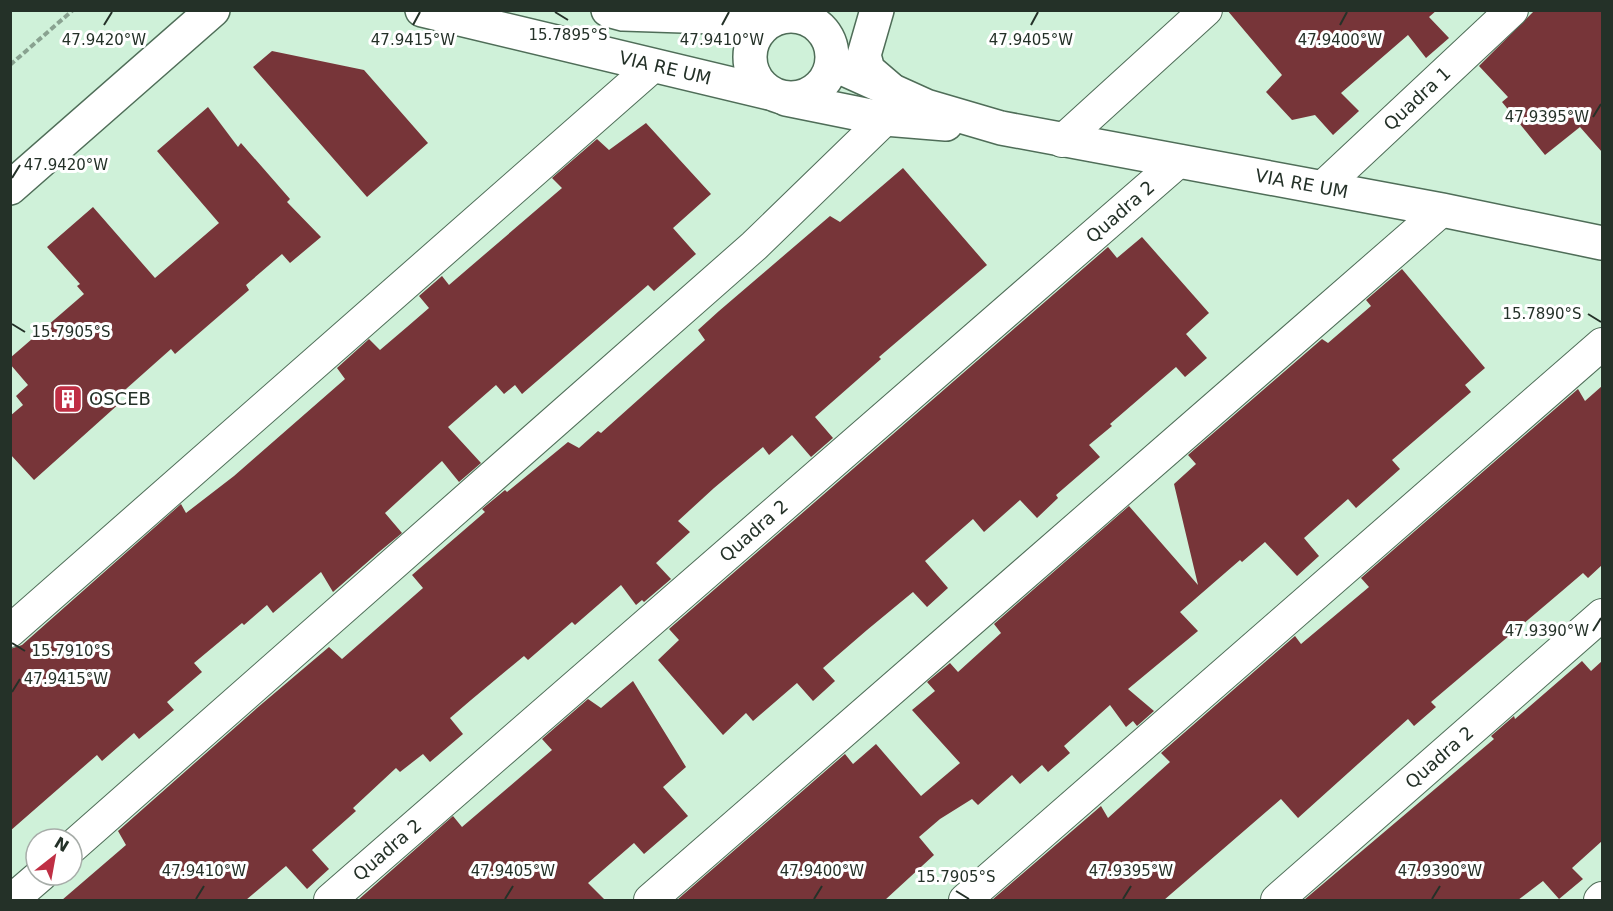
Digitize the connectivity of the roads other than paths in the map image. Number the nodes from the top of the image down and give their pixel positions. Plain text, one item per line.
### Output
1 (213, 10) edge
2 (422, 10) edge
3 (608, 10) edge
4 (876, 10) edge
5 (1206, 10) edge
6 (1512, 10) edge
7 (788, 15) edge
8 (833, 57) junction
9 (653, 66) junction
10 (775, 95) junction
11 (889, 105) junction
12 (1062, 141) junction
13 (1179, 161) junction
14 (1323, 187) junction
15 (10, 188) edge
16 (1442, 210) junction
17 (1597, 235) edge
18 (1602, 344) edge
19 (1602, 615) edge
20 (10, 631) edge
21 (84, 836) edge
22 (27, 887) edge
23 (12, 900) edge
24 (330, 900) edge
25 (650, 900) edge
26 (965, 900) edge
27 (1278, 900) edge

1 - 15 street
2 - 9 street, VIA RE UM
3 - 7 street
4 - 8 street
4 - 11 street
5 - 12 street
6 - 14 street, Quadra 1
7 - 8 street
7 - 10 street
8 - 10 street
8 - 11 street, VIA RE UM
9 - 10 street, VIA RE UM
9 - 20 street
10 - 11 street, VIA RE UM
11 - 12 street, VIA RE UM
11 - 21 street
12 - 13 street, VIA RE UM
13 - 14 street, VIA RE UM
13 - 24 street, Quadra 2
14 - 16 street, VIA RE UM
16 - 17 street, VIA RE UM
16 - 25 street
18 - 26 street
19 - 27 street, Quadra 2
22 - 23 street

